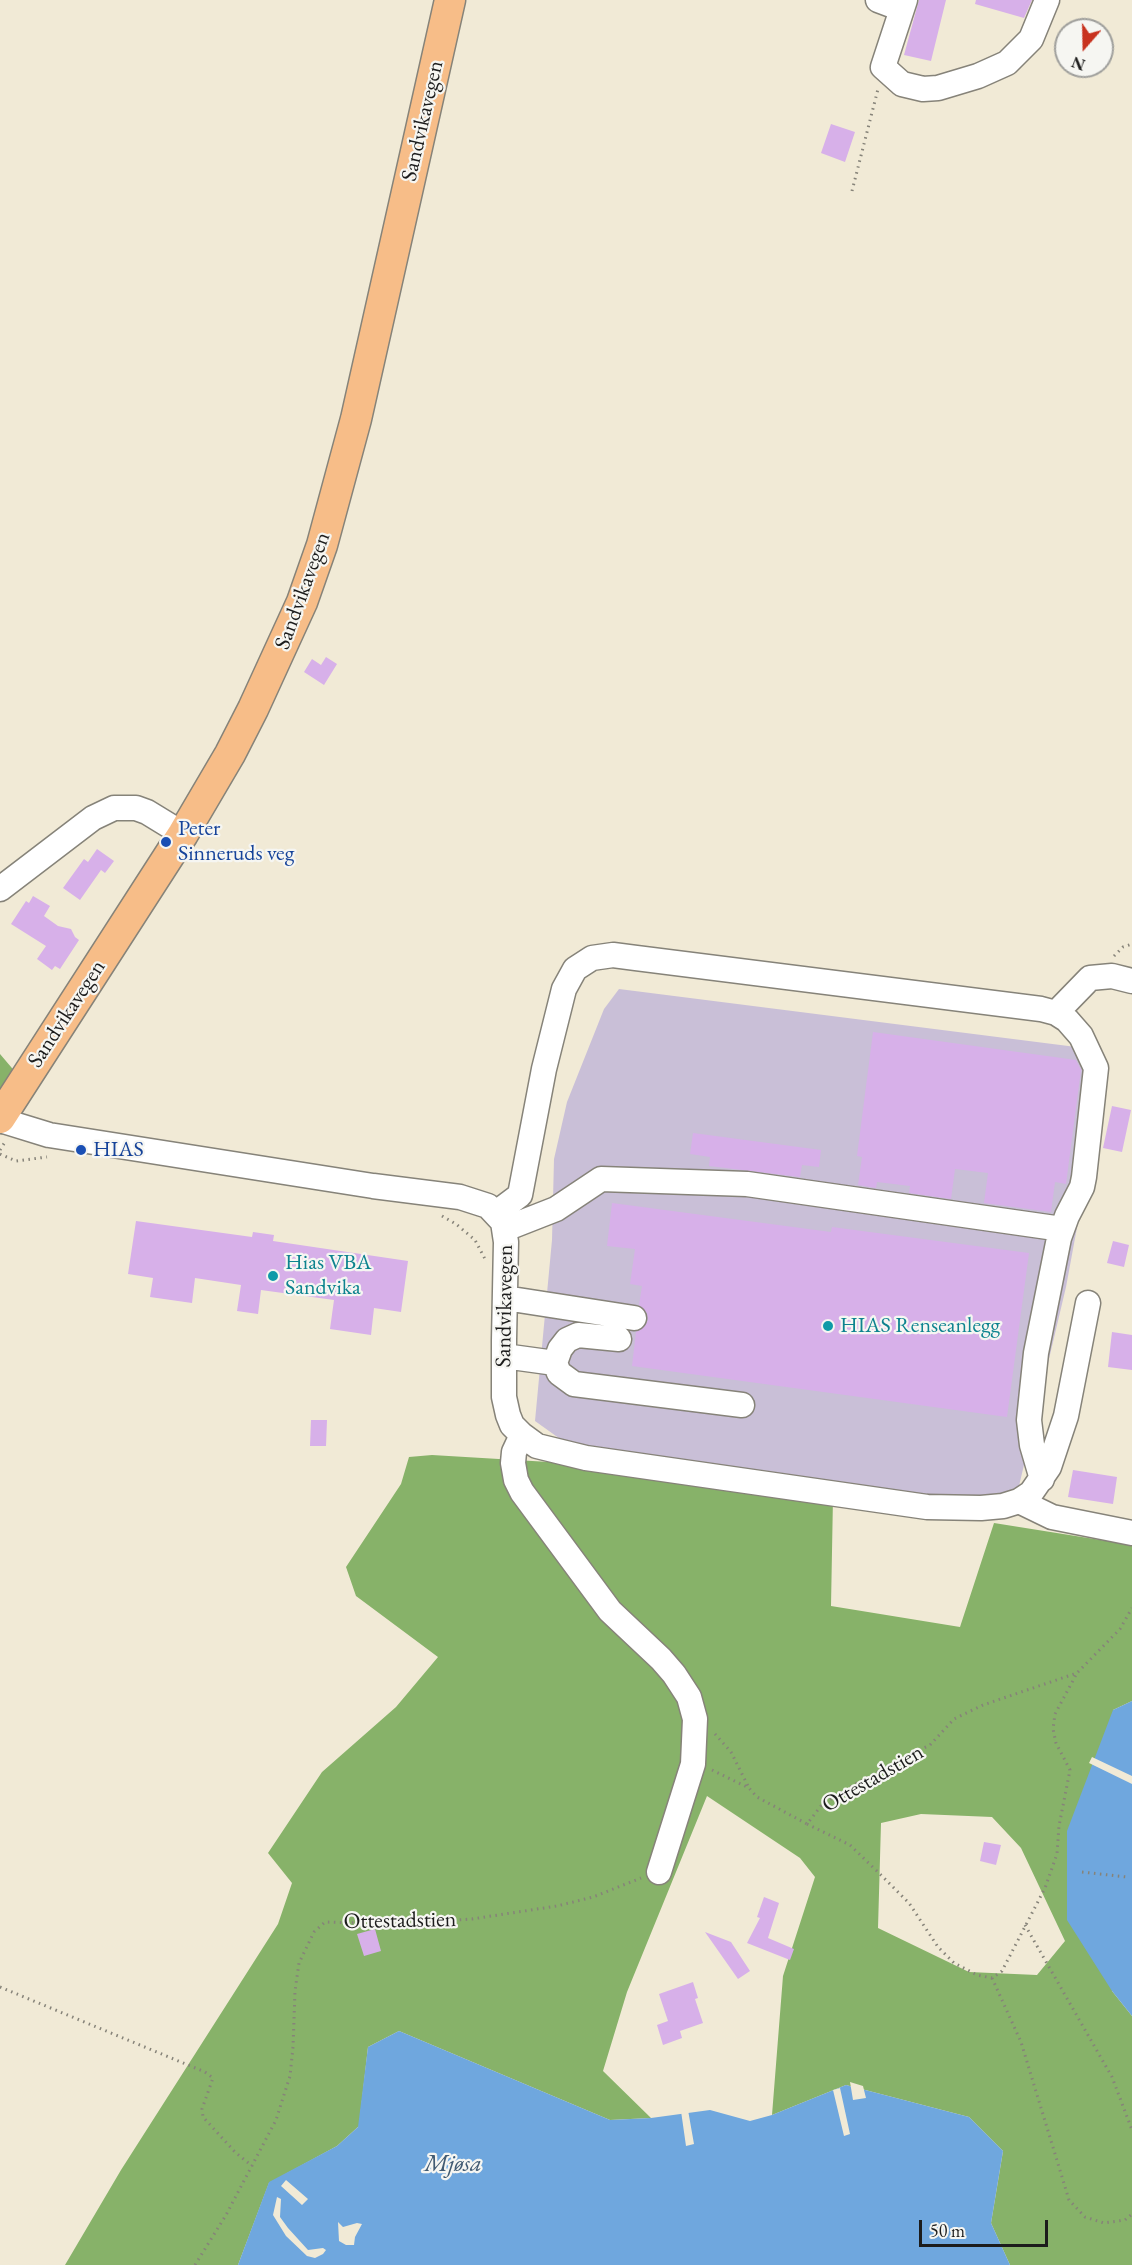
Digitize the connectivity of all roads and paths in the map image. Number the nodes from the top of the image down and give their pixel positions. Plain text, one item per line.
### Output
1 (450, 0) edge
2 (878, 0) edge
3 (1047, 0) edge
4 (904, 5) edge
5 (884, 68) junction
6 (852, 191) dead end
7 (183, 834) junction
8 (0, 888) edge
9 (1132, 981) edge
10 (1056, 1013) junction
11 (0, 1119) edge
12 (0, 1154) edge
13 (53, 1156) dead end
14 (438, 1214) dead end
15 (500, 1221) junction
16 (1062, 1229) junction
17 (486, 1262) dead end
18 (505, 1298) junction
19 (1088, 1303) dead end
20 (634, 1318) dead end
21 (620, 1339) dead end
22 (504, 1356) junction
23 (555, 1363) junction
24 (742, 1405) dead end
25 (522, 1435) junction
26 (1042, 1479) junction
27 (1019, 1501) junction
28 (1132, 1533) edge
29 (1132, 1608) edge
30 (1077, 1672) junction
31 (692, 1708) junction
32 (693, 1764) junction
33 (749, 1788) junction
34 (807, 1824) junction
35 (658, 1872) joint
36 (1082, 1872) dead end
37 (1127, 1876) dead end
38 (1024, 1925) junction
39 (992, 1978) junction
40 (0, 1987) edge
41 (1132, 2130) edge
42 (252, 2166) junction
43 (1132, 2214) edge
44 (195, 2265) edge

1 - 7 main road, Sandvikavegen
2 - 4 street
3 - 5 street
4 - 5 street
5 - 6 path
7 - 8 street
7 - 11 main road, Sandvikavegen
9 - 10 street
10 - 15 street
10 - 16 street
11 - 15 street, Sandvikavegen
12 - 13 path
14 - 17 path
15 - 16 street
15 - 18 street, Sandvikavegen
16 - 26 street
18 - 20 street
18 - 22 street, Sandvikavegen
19 - 26 street
21 - 23 street
22 - 23 street
22 - 25 street, Sandvikavegen
23 - 24 street
25 - 27 street
25 - 31 street
26 - 27 street
27 - 28 street
29 - 30 path, Ottestadstien
30 - 34 path, Ottestadstien
30 - 38 path
31 - 32 street
31 - 33 path
32 - 33 path, Ottestadstien
32 - 35 street
33 - 34 path, Ottestadstien
34 - 39 path
35 - 42 path, Ottestadstien
36 - 37 path
38 - 39 path
38 - 41 path
39 - 43 path
40 - 42 path
42 - 44 path, Ottestadstien

